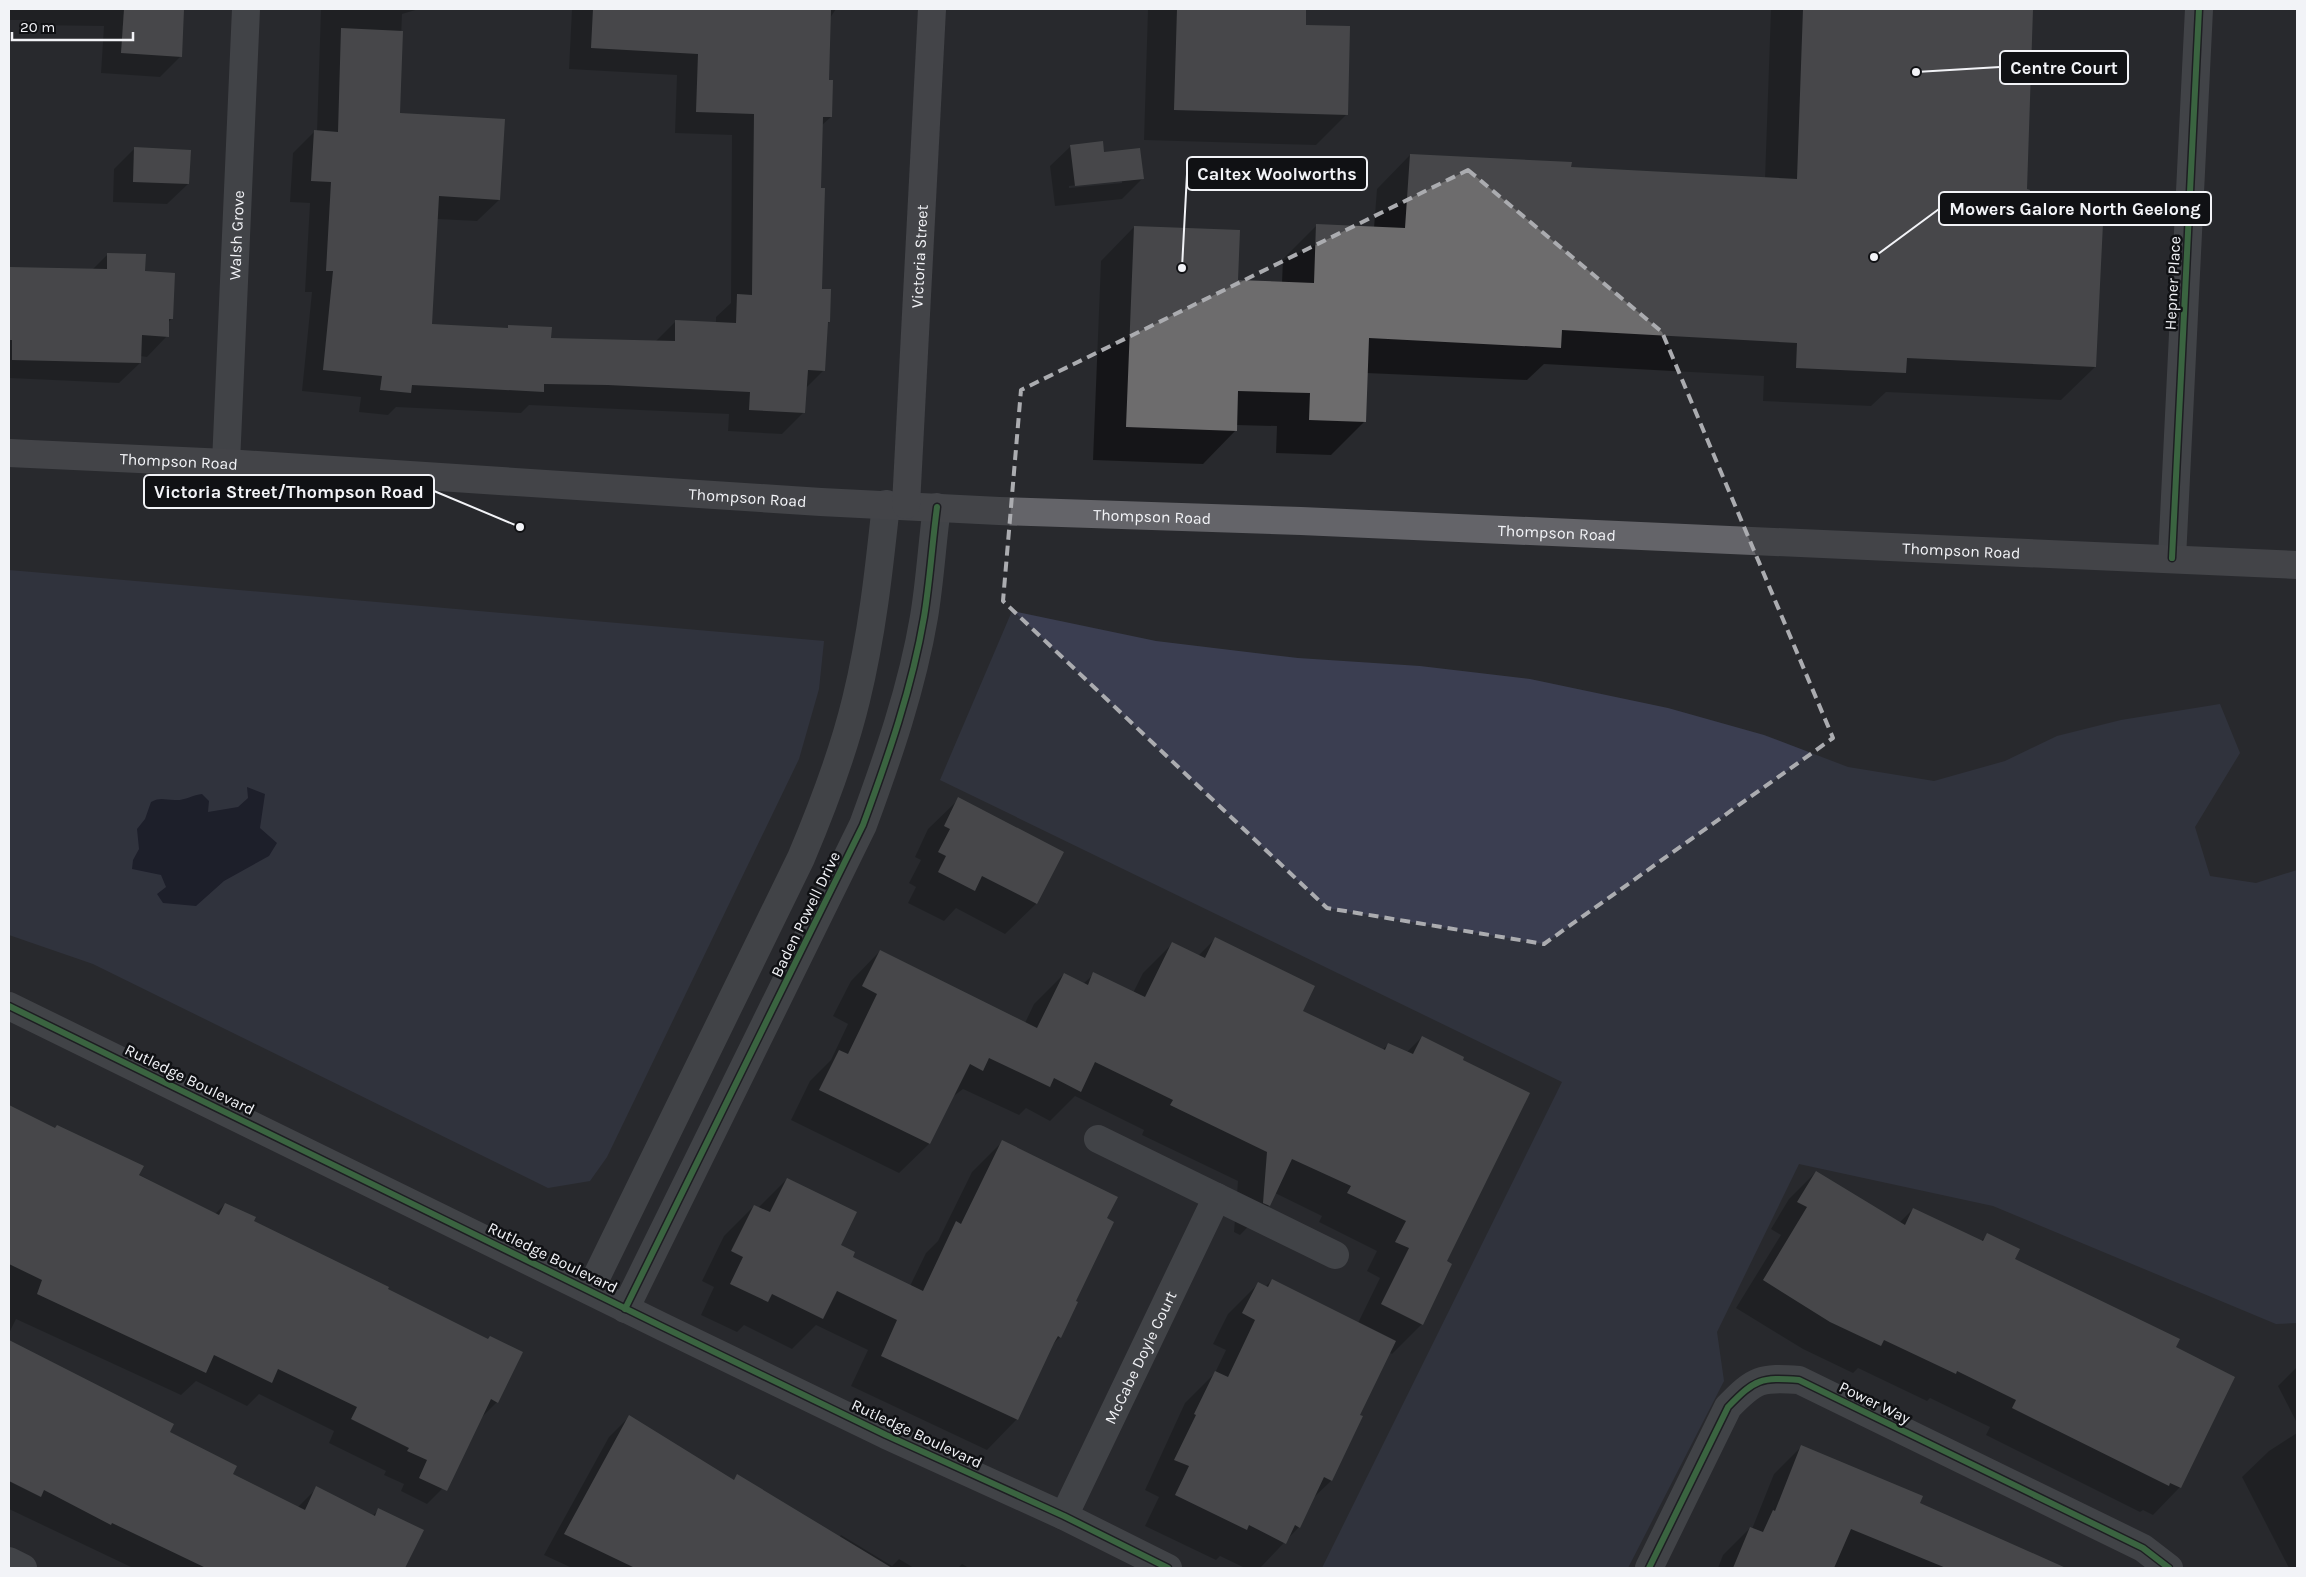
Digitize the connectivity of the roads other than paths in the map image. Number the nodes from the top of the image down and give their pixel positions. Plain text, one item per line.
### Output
1 (246, 9) edge
2 (932, 9) edge
3 (2199, 9) edge
4 (9, 453) edge
5 (226, 463) junction
6 (896, 505) junction
7 (937, 507) junction
8 (2172, 558) junction
9 (2297, 565) edge
10 (9, 1006) edge
11 (1098, 1139) dead end
12 (644, 1179) junction
13 (680, 1197) junction
14 (1217, 1197) junction
15 (1335, 1255) dead end
16 (590, 1290) junction
17 (625, 1309) junction
18 (1064, 1516) junction
19 (9, 1561) edge
20 (23, 1568) edge
21 (1168, 1568) edge
22 (1649, 1568) edge
23 (2169, 1568) edge

1 - 5 street, Walsh Grove
2 - 6 main road, Victoria Street
3 - 8 street, Hepner Place
4 - 5 main road, Thompson Road
5 - 6 main road, Thompson Road
6 - 7 main road, Thompson Road
6 - 12 street, Baden Powell Drive
7 - 8 main road, Thompson Road
7 - 13 street, Baden Powell Drive
8 - 9 main road, Thompson Road
10 - 16 street, Rutledge Boulevard
11 - 14 street
12 - 13 street
12 - 16 street, Baden Powell Drive
13 - 17 street, Baden Powell Drive
14 - 15 street
14 - 18 street, McCabe Doyle Court
16 - 17 street, Rutledge Boulevard
17 - 18 street, Rutledge Boulevard
18 - 21 street, Rutledge Boulevard
19 - 20 street
22 - 23 street, Power Way

